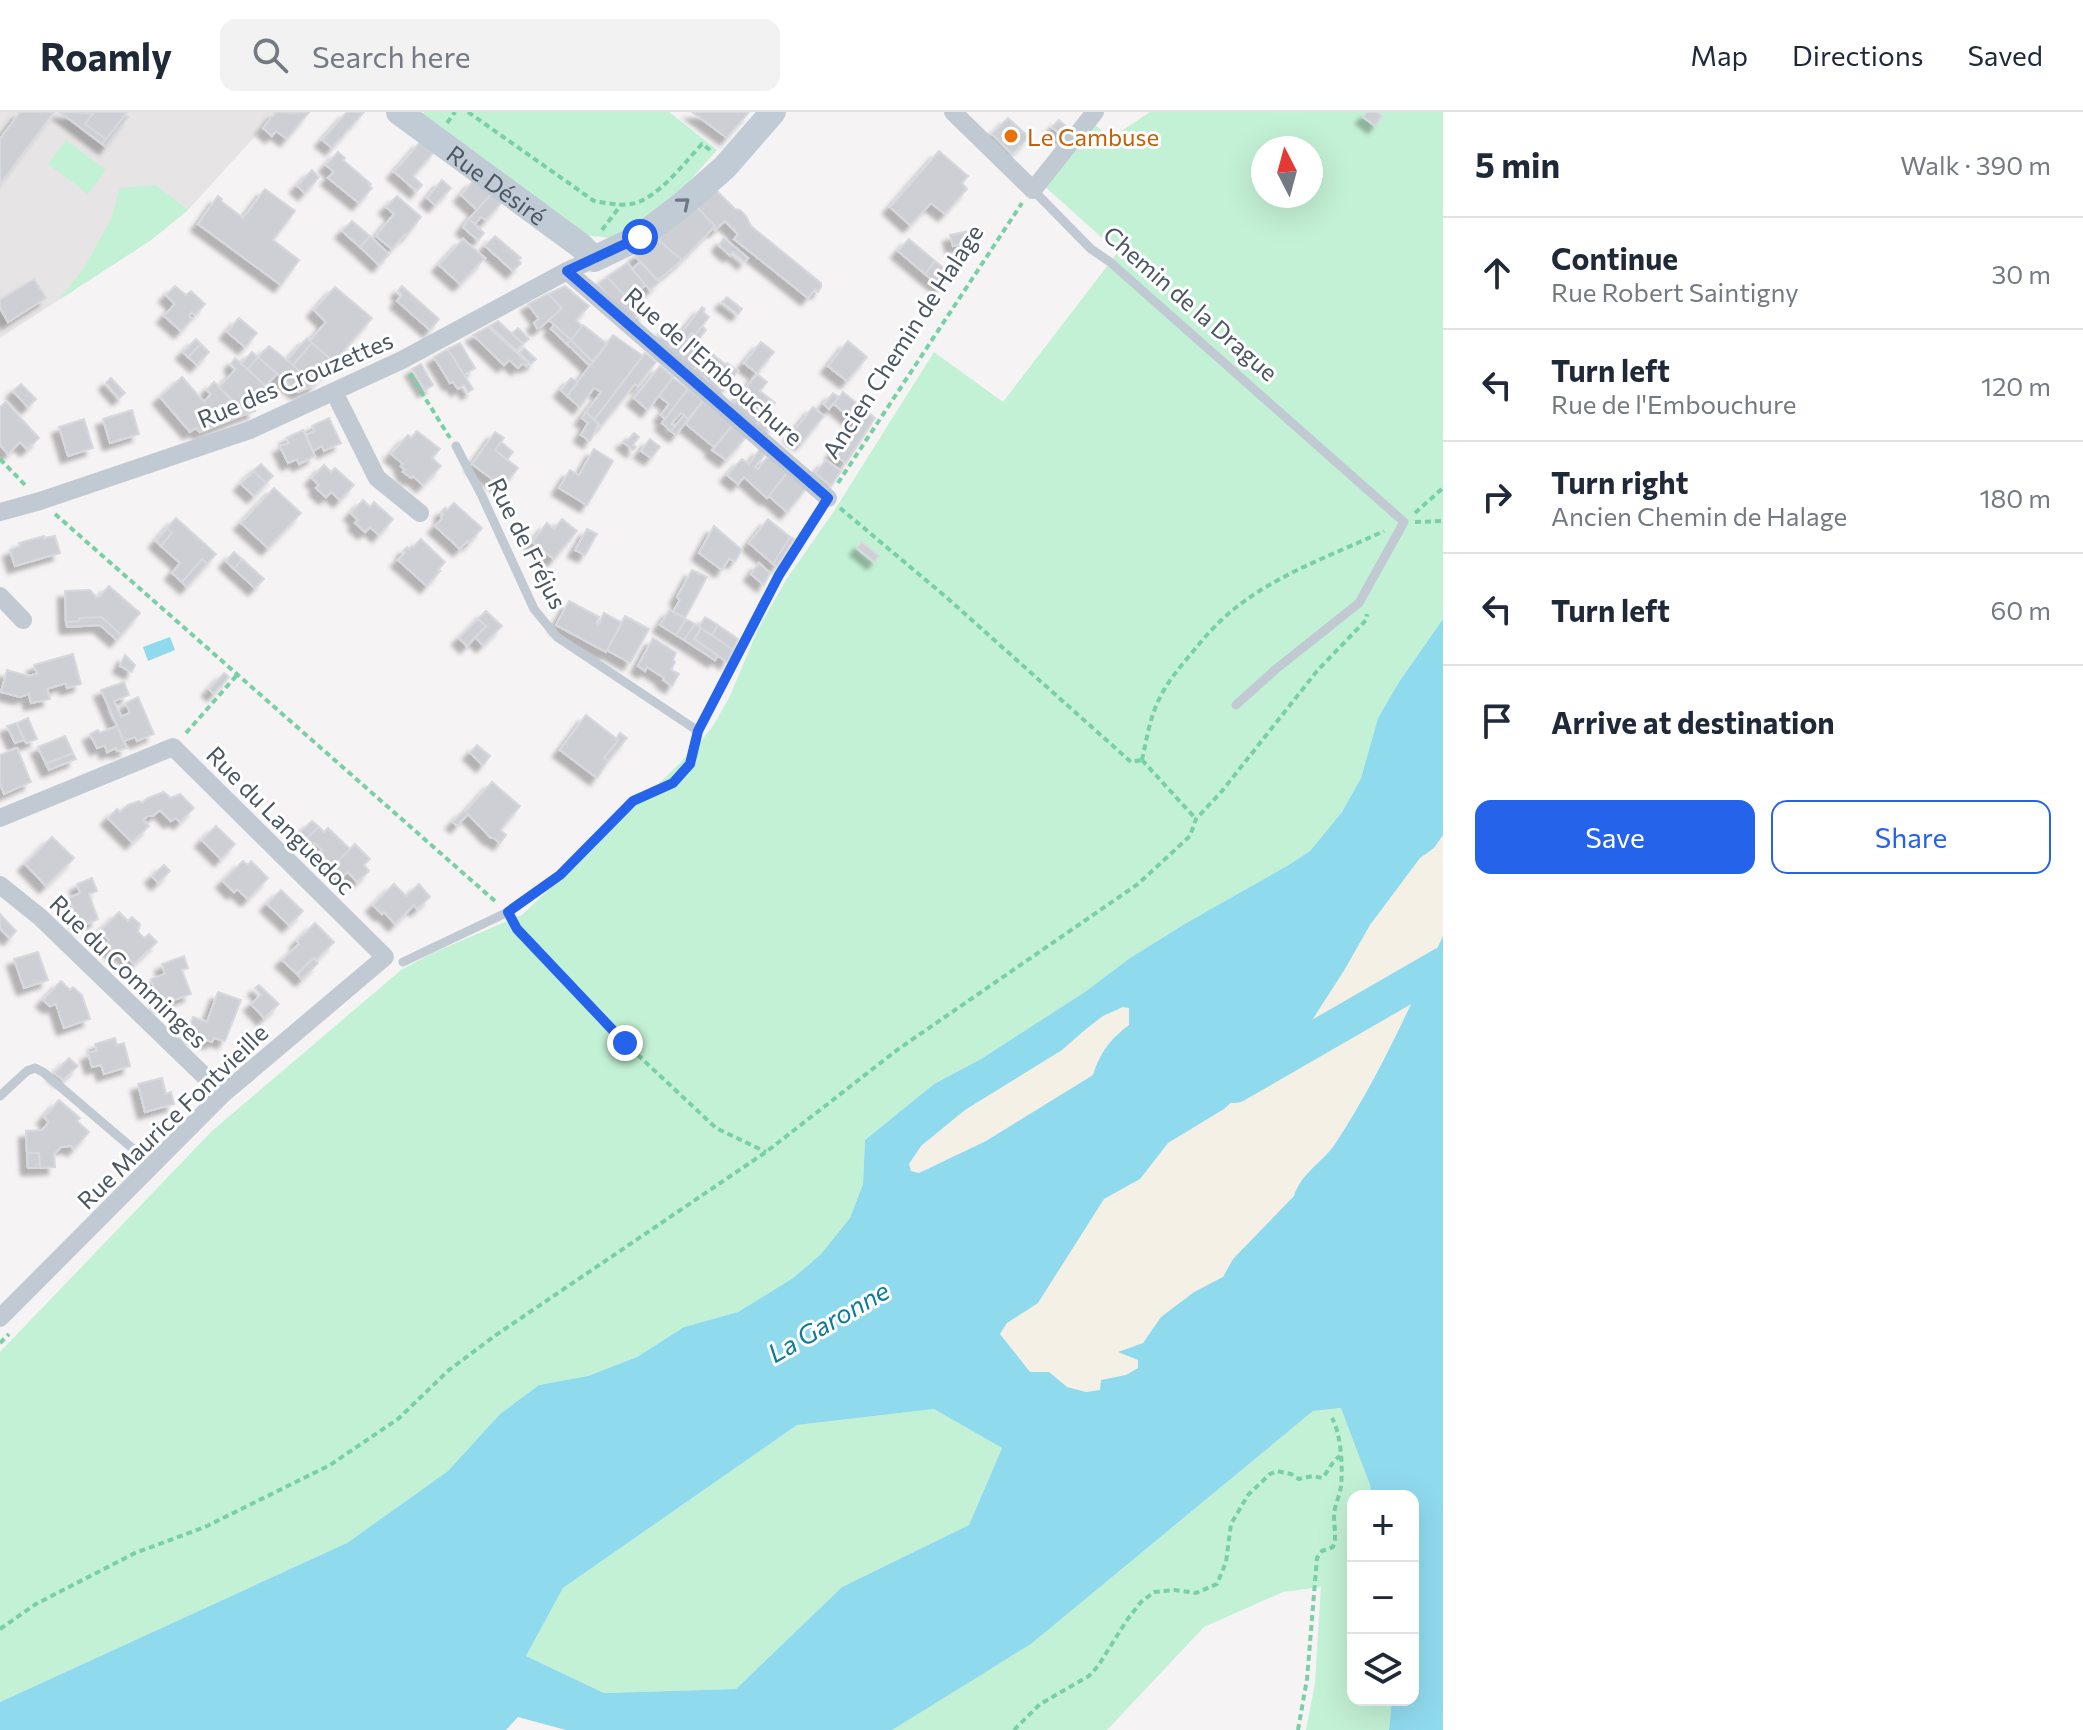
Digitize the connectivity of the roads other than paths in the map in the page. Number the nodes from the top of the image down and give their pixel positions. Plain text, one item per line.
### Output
1 (399, 112) edge
2 (773, 112) edge
3 (953, 112) edge
4 (1095, 112) edge
5 (1033, 190) junction
6 (588, 252) junction
7 (567, 271) junction
8 (334, 392) junction
9 (456, 446) road end
10 (828, 498) joint
11 (0, 512) edge
12 (420, 513) dead end
13 (0, 596) edge
14 (23, 620) dead end
15 (1236, 705) dead end
16 (698, 731) junction
17 (0, 818) edge
18 (0, 885) edge
19 (394, 960) junction
20 (223, 1094) junction
21 (0, 1096) edge
22 (152, 1165) junction
23 (0, 1318) edge

1 - 6 street, Rue Désiré
6 -> 2 street
3 - 5 street, Chemin de la Drague
4 - 5 street
5 - 15 lane, Chemin de la Drague
6 - 7 street, Rue des Crouzettes
7 - 8 street, Rue des Crouzettes
7 - 10 street, Rue de l'Embouchure
8 - 11 street, Rue des Crouzettes
8 - 12 street
9 - 16 lane, Rue de Fréjus
10 - 16 lane, Ancien Chemin de Halage
13 - 14 street
16 - 19 lane, Ancien Chemin de Halage
17 - 19 street, Rue du Languedoc
18 - 20 street, Rue du Comminges
19 - 20 street, Rue Maurice Fontvieille
20 - 22 street, Rue Maurice Fontvieille
21 - 22 lane
22 - 23 street, Rue Maurice Fontvieille

